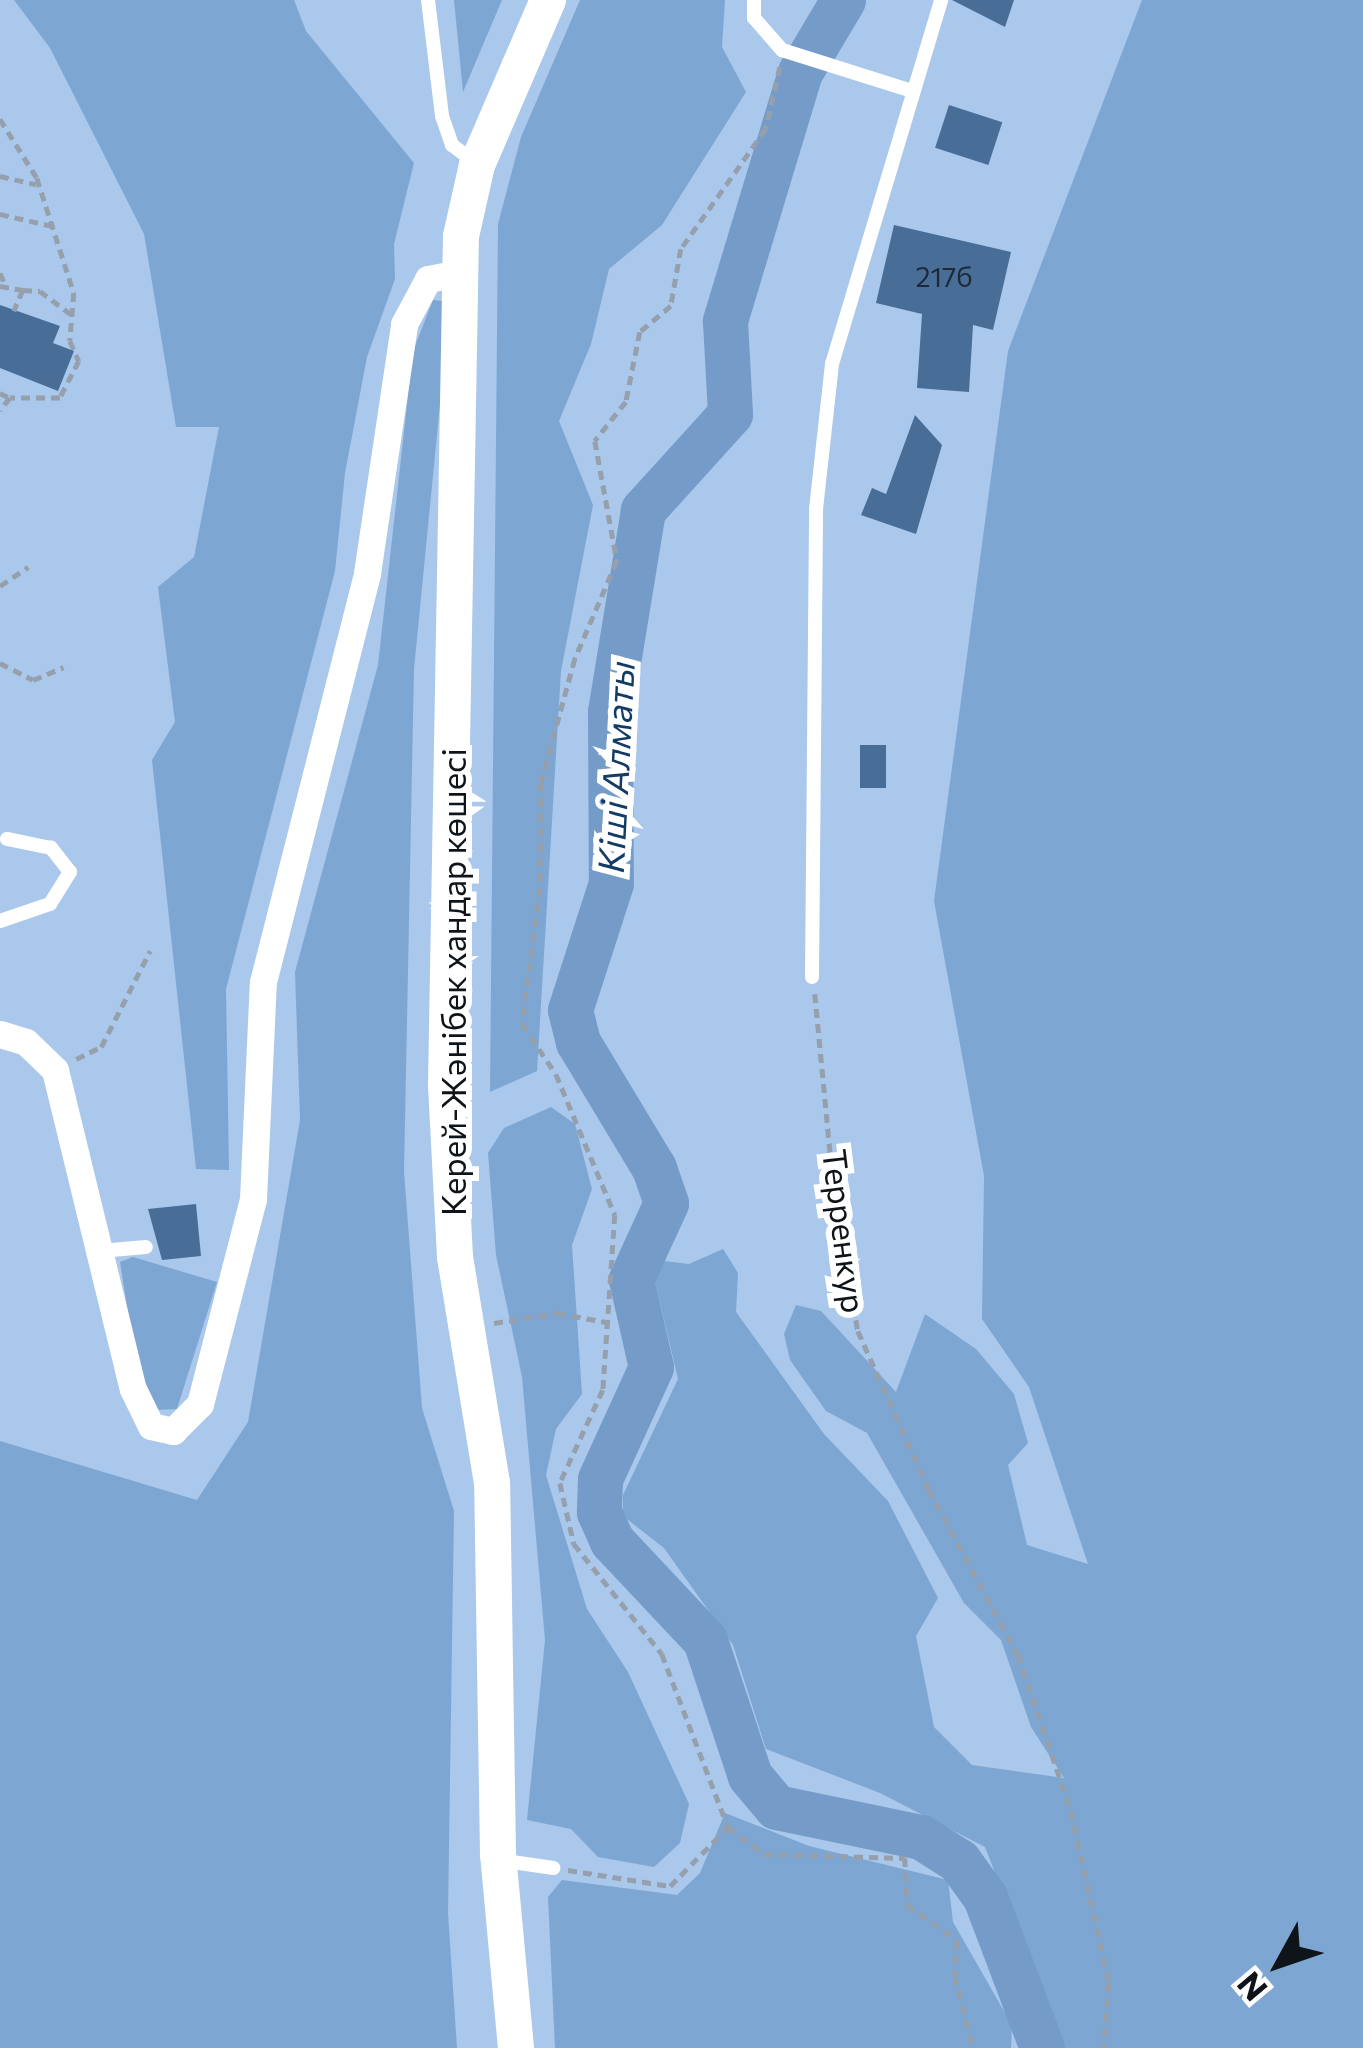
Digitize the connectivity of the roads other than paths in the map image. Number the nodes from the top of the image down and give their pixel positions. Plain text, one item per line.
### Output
1 (428, 0) edge
2 (548, 0) edge
3 (754, 0) edge
4 (941, 0) edge
5 (912, 91) junction
6 (477, 164) junction
7 (459, 273) junction
8 (7, 839) dead end
9 (0, 921) edge
10 (812, 977) road end
11 (0, 1034) edge
12 (146, 1247) dead end
13 (100, 1251) junction
14 (499, 1860) junction
15 (553, 1868) road end
16 (517, 2048) edge

1 - 6 lane
2 - 6 main road, Керей-Жәнібек хандар көшесі
3 - 5 lane
4 - 5 lane
5 - 10 lane
6 - 7 main road, Керей-Жәнібек хандар көшесі
7 - 13 street
7 - 14 main road, Керей-Жәнібек хандар көшесі
8 - 9 lane
11 - 13 street
12 - 13 lane
14 - 15 lane
14 - 16 main road, Керей-Жәнібек хандар көшесі

